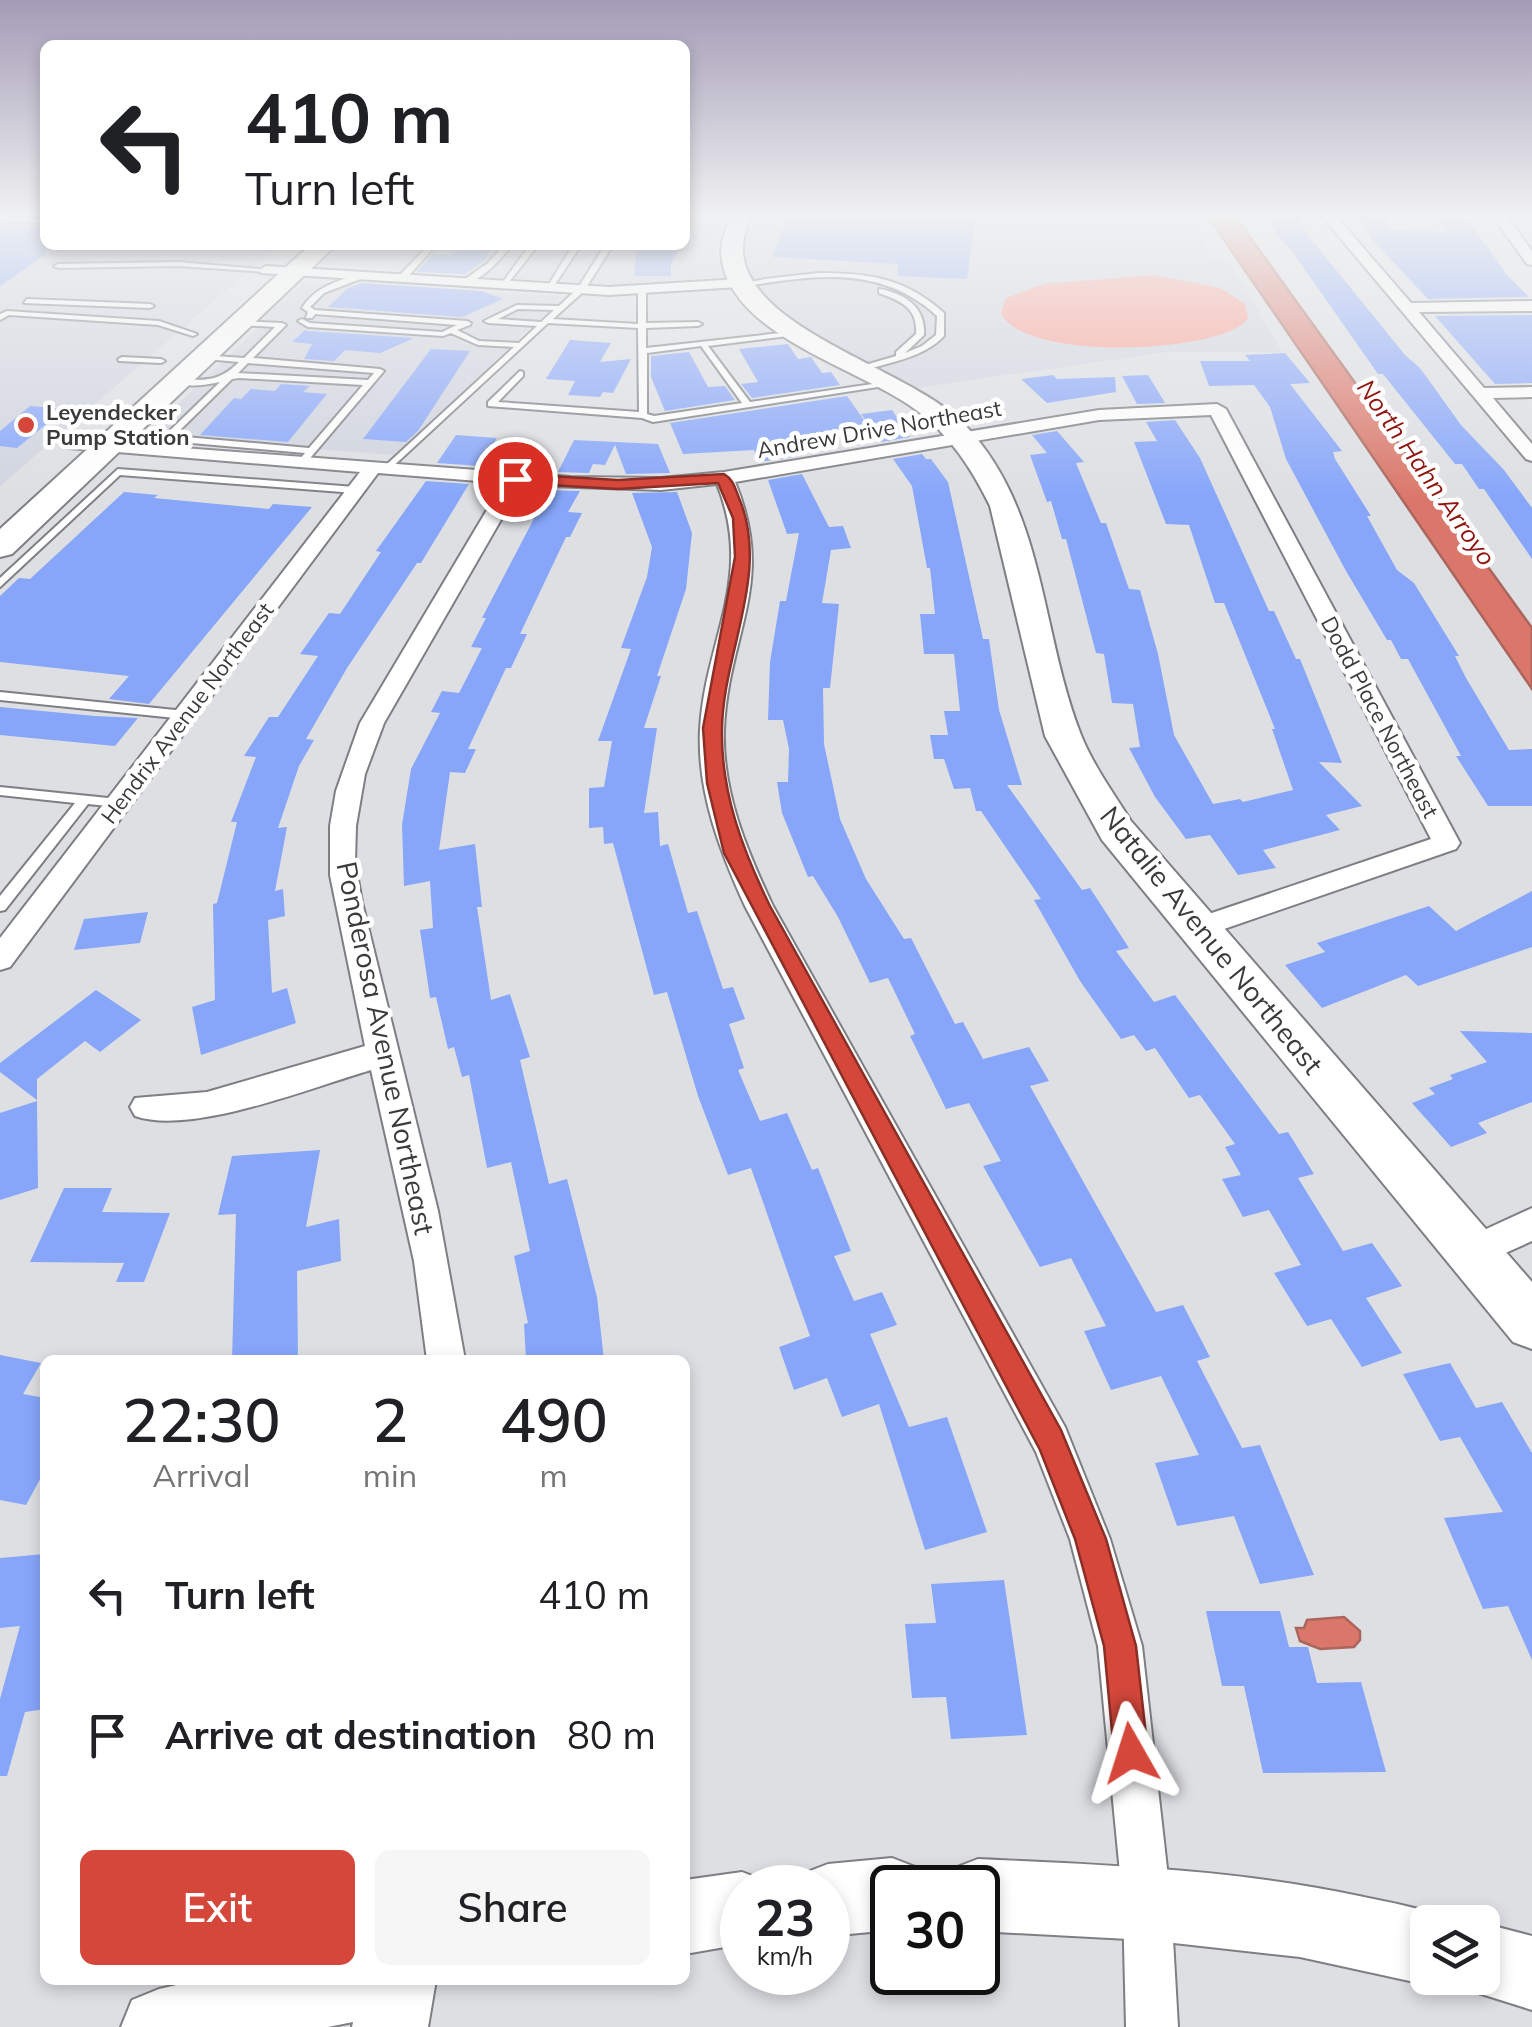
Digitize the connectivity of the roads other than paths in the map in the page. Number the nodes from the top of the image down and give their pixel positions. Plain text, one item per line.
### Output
1 (231, 310) edge
2 (252, 310) edge
3 (309, 310) edge
4 (512, 310) edge
5 (558, 310) edge
6 (641, 310) edge
7 (764, 310) edge
8 (916, 310) edge
9 (937, 310) edge
10 (1406, 310) edge
11 (313, 312) junction
12 (0, 318) edge
13 (302, 321) junction
14 (488, 321) junction
15 (241, 323) junction
16 (467, 323) junction
17 (544, 323) junction
18 (282, 324) junction
19 (698, 324) dead end
20 (641, 326) junction
21 (454, 332) junction
22 (796, 333) junction
23 (703, 344) junction
24 (199, 345) junction
25 (520, 345) junction
26 (641, 351) junction
27 (122, 359) dead end
28 (246, 360) junction
29 (886, 369) junction
30 (170, 372) junction
31 (520, 374) dead end
32 (228, 378) junction
33 (372, 383) junction
34 (1479, 392) junction
35 (1532, 392) edge
36 (748, 405) junction
37 (1217, 408) joint
38 (644, 415) junction
39 (962, 438) junction
40 (69, 443) junction
41 (160, 444) junction
42 (110, 446) junction
43 (1532, 455) edge
44 (308, 456) junction
45 (42, 467) dead end
46 (380, 468) junction
47 (724, 478) junction
48 (515, 479) junction
49 (356, 490) junction
50 (0, 547) edge
51 (0, 584) edge
52 (0, 696) edge
53 (185, 715) junction
54 (0, 791) edge
55 (84, 800) junction
56 (118, 803) junction
57 (45, 850) junction
58 (80, 854) junction
59 (0, 906) edge
60 (1195, 929) junction
61 (0, 958) edge
62 (381, 1054) junction
63 (146, 1108) dead end
64 (1532, 1224) edge
65 (1472, 1252) junction
66 (1532, 1323) edge
67 (446, 1355) edge
68 (1000, 1896) edge
69 (1147, 1904) junction
70 (720, 1911) edge
71 (690, 1916) edge
72 (1410, 1944) edge
73 (1500, 1965) edge
74 (1532, 1974) edge
75 (347, 1985) edge
76 (397, 1985) edge
77 (158, 2027) edge
78 (390, 2027) edge
79 (1152, 2027) edge

1 - 24 main road
2 - 15 main road
3 - 11 lane
4 - 14 lane
5 - 17 lane
6 - 20 lane
7 - 22 street, Natalie Avenue Northeast
8 - 29 lane
9 - 29 lane
10 - 34 street
11 - 13 lane
11 - 16 lane
12 - 24 lane
13 - 18 lane
13 - 21 lane
14 - 16 lane
14 - 17 lane
15 - 18 lane
15 - 24 main road
16 - 21 lane
17 - 20 lane
17 - 25 lane
18 - 28 lane
19 - 20 lane
20 - 26 lane
21 - 25 lane
22 - 23 lane
22 - 29 street, Natalie Avenue Northeast
23 - 26 lane
23 - 36 lane
24 - 28 lane
24 - 30 main road
25 - 46 lane
26 - 38 lane
27 - 30 lane
28 - 32 lane
28 - 33 lane
29 - 36 lane
29 - 39 street, Natalie Avenue Northeast
30 - 32 lane
30 - 40 main road
30 - 42 main road
31 - 38 lane
32 - 33 lane
32 - 41 lane
33 - 44 lane
34 - 35 street
34 - 43 street
36 - 38 lane
37 - 39 street, Andrew Drive Northeast
37 - 60 street, Dodd Place Northeast
39 - 47 street, Andrew Drive Northeast
39 - 60 street, Natalie Avenue Northeast
40 - 42 street, Andrew Drive Northeast
40 - 45 main road
41 - 42 street, Andrew Drive Northeast
41 - 44 street, Andrew Drive Northeast
42 - 50 main road
44 - 46 street, Andrew Drive Northeast
46 - 48 street, Andrew Drive Northeast
46 - 49 street, Hendrix Avenue Northeast
47 - 48 street, Andrew Drive Northeast
47 - 69 street
48 - 62 street, Ponderosa Avenue Northeast
49 - 51 lane
49 - 53 street, Hendrix Avenue Northeast
52 - 53 lane
53 - 56 street, Hendrix Avenue Northeast
54 - 55 lane
55 - 56 lane
55 - 57 lane
56 - 58 street, Hendrix Avenue Northeast
57 - 58 lane
57 - 59 lane
58 - 61 street, Hendrix Avenue Northeast
60 - 65 street, Natalie Avenue Northeast
62 - 63 street
62 - 67 street, Ponderosa Avenue Northeast
64 - 65 street
65 - 66 street, Natalie Avenue Northeast
68 - 69 street
69 - 72 street
69 - 79 street
70 - 71 street
73 - 74 street
75 - 77 street
76 - 78 street

